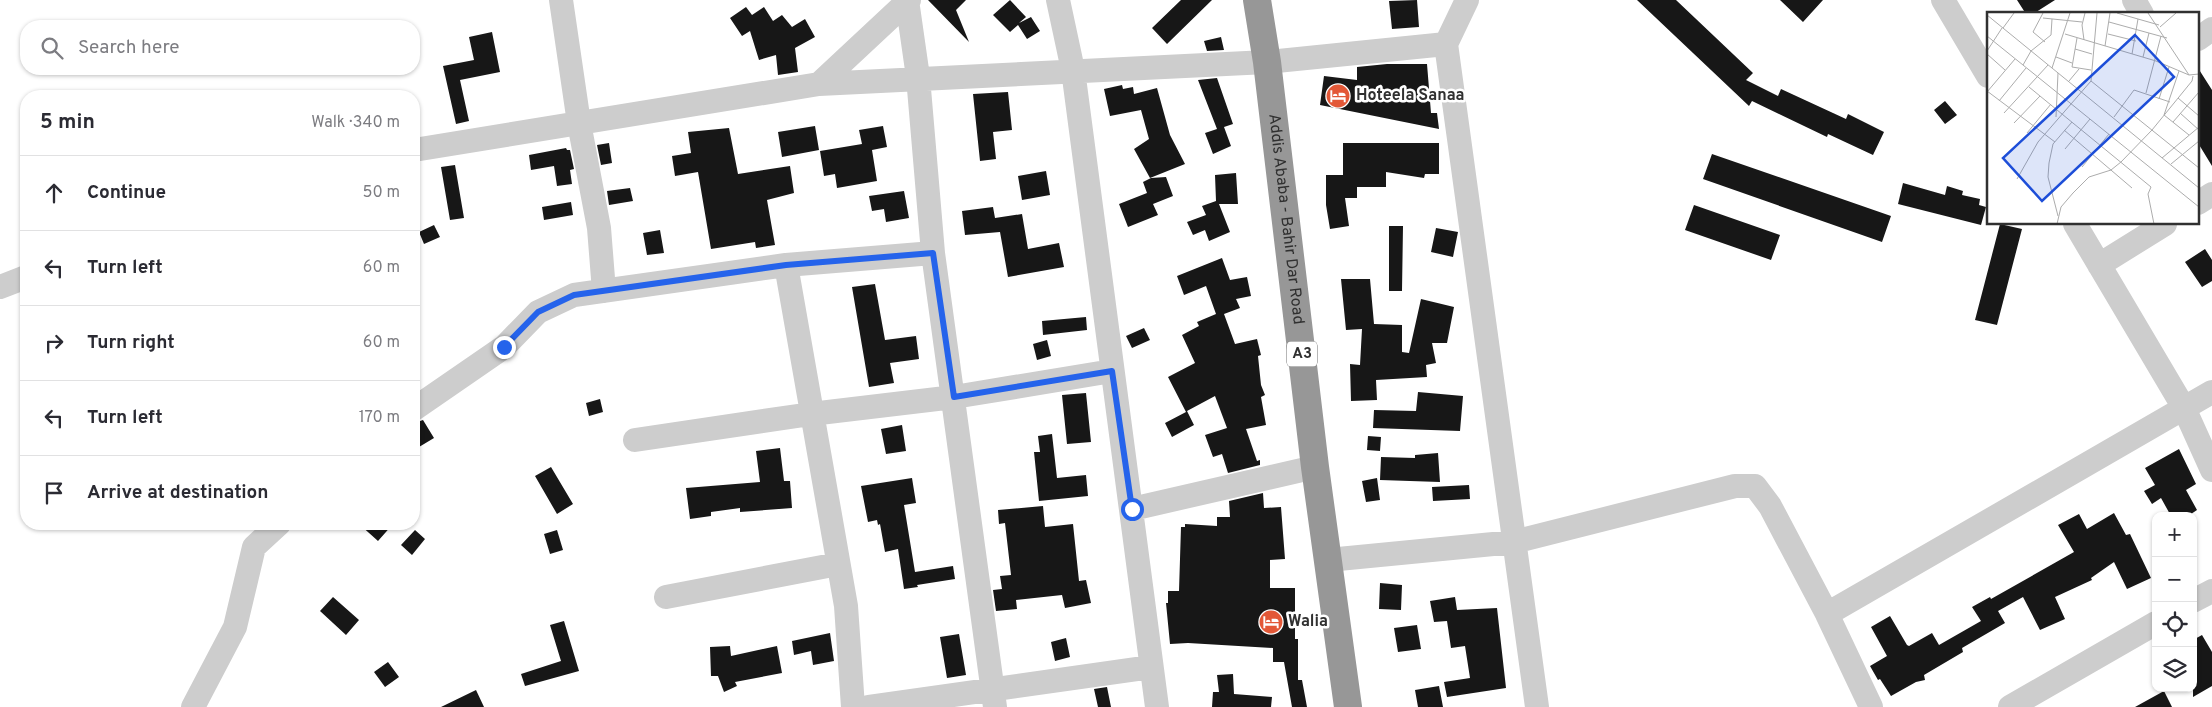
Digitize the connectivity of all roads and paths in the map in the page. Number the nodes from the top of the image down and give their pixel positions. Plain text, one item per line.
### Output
1 (561, 0) edge
2 (908, 0) edge
3 (1058, 0) edge
4 (1257, 0) edge
5 (1467, 0) edge
6 (1943, 0) edge
7 (2134, 0) edge
8 (2141, 12) edge
9 (2212, 29) edge
10 (2200, 38) edge
11 (1446, 44) junction
12 (1267, 62) junction
13 (1072, 70) junction
14 (1987, 74) edge
15 (918, 77) junction
16 (819, 84) junction
17 (579, 123) junction
18 (420, 149) edge
19 (2212, 194) edge
20 (2200, 202) edge
21 (2076, 225) edge
22 (2163, 225) edge
23 (933, 253) junction
24 (786, 265) junction
25 (2100, 265) junction
26 (20, 279) edge
27 (0, 287) edge
28 (604, 291) junction
29 (1112, 371) junction
30 (2212, 392) edge
31 (954, 397) junction
32 (420, 405) edge
33 (2184, 408) junction
34 (811, 414) junction
35 (635, 440) dead end
36 (1315, 467) junction
37 (2212, 470) edge
38 (1132, 509) junction
39 (272, 530) edge
40 (1514, 542) junction
41 (1328, 560) junction
42 (838, 564) junction
43 (2212, 591) edge
44 (666, 597) dead end
45 (2197, 600) edge
46 (1827, 614) junction
47 (2152, 625) edge
48 (1151, 667) junction
49 (994, 698) edge
50 (193, 707) edge
51 (853, 707) edge
52 (869, 707) edge
53 (1157, 707) edge
54 (1348, 707) edge
55 (1537, 707) edge
56 (1871, 707) edge
57 (2010, 707) edge

1 - 17 street
2 - 15 street
2 - 16 street
3 - 13 street
4 - 12 highway, Addis Ababa - Bahir Dar Road / A3
5 - 11 street
6 - 14 street
7 - 8 street
9 - 10 street
11 - 12 street
11 - 40 street
12 - 13 street
12 - 36 highway, Addis Ababa - Bahir Dar Road / A3
13 - 15 street
13 - 29 street
15 - 16 street
15 - 23 street
16 - 17 street
17 - 18 street
17 - 28 street
19 - 20 street
21 - 25 street
22 - 25 street
23 - 24 street
23 - 31 street
24 - 28 street
24 - 34 street
25 - 33 street
26 - 27 street
28 - 32 street
29 - 31 street
29 - 38 street
30 - 33 street
31 - 34 street
31 - 49 street
33 - 37 street
33 - 46 street
34 - 35 street
34 - 42 street
36 - 38 street
36 - 41 highway, Addis Ababa - Bahir Dar Road / A3
38 - 48 street
39 - 50 street
40 - 41 street
40 - 46 street
40 - 55 street
41 - 54 highway, Addis Ababa - Bahir Dar Road / A3
42 - 44 street
42 - 51 street
43 - 45 street
46 - 56 street
47 - 57 street
48 - 49 street
48 - 53 street
49 - 52 street

